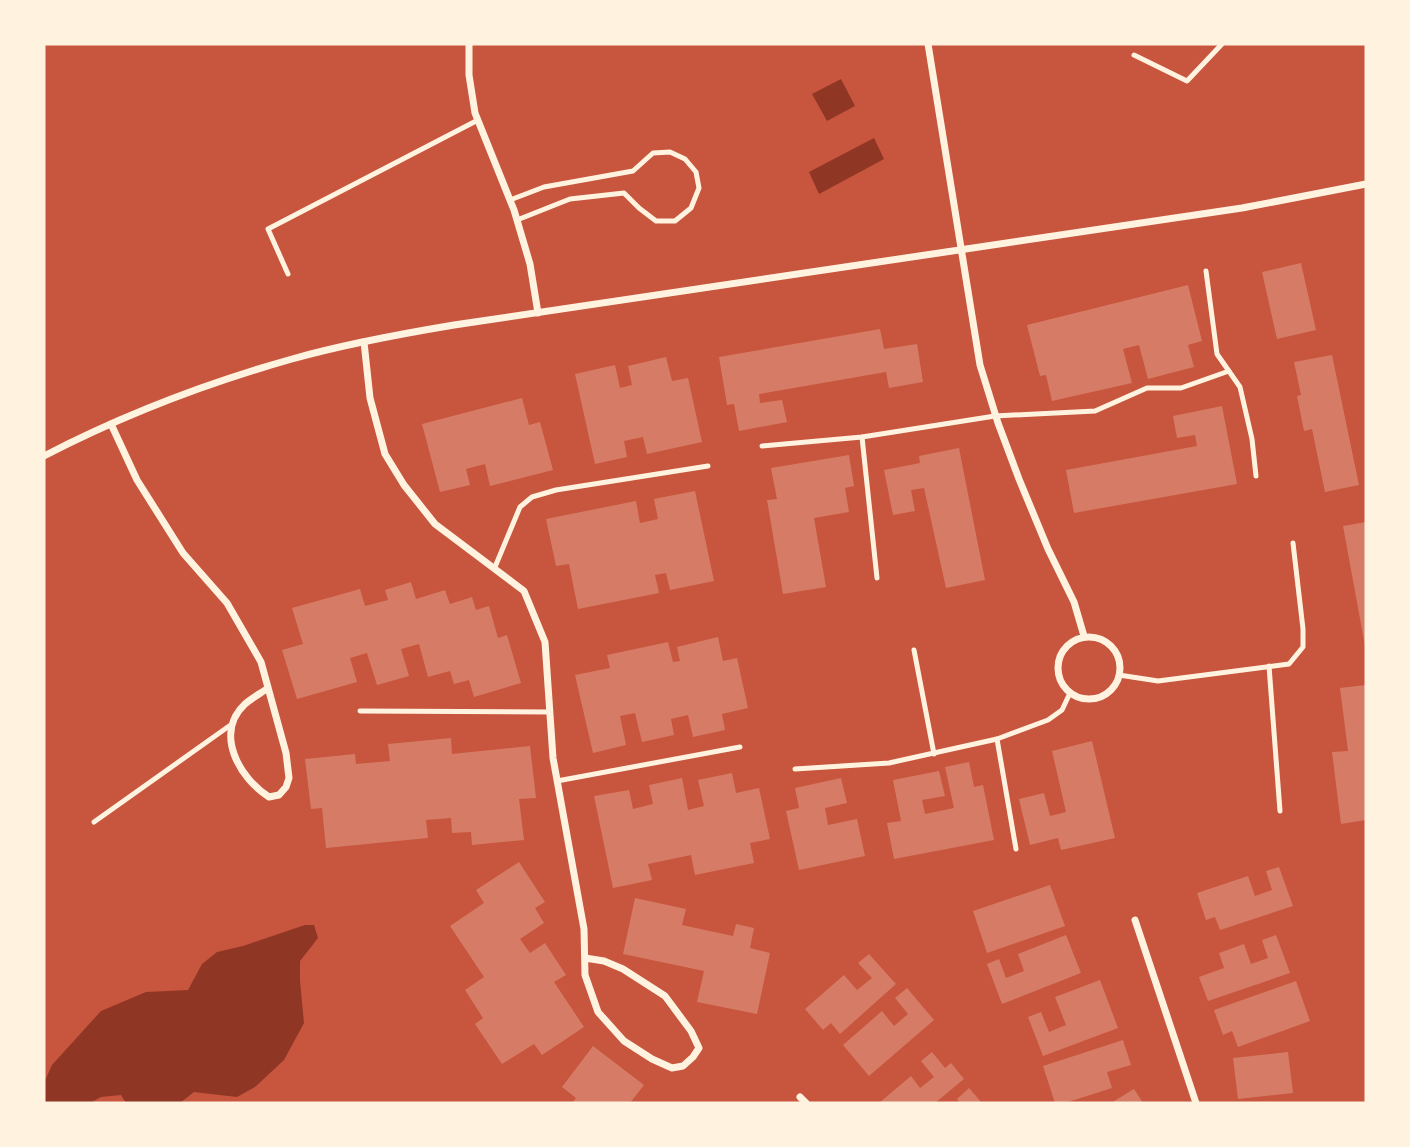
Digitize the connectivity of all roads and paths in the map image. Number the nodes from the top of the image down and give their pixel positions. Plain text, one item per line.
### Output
1 (469, 44) edge
2 (928, 44) edge
3 (1222, 44) edge
4 (1134, 55) dead end
5 (478, 120) junction
6 (1366, 184) edge
7 (510, 200) junction
8 (517, 220) junction
9 (961, 250) junction
10 (1206, 271) dead end
11 (288, 274) dead end
12 (538, 313) junction
13 (364, 342) junction
14 (1229, 371) junction
15 (995, 416) junction
16 (111, 424) junction
17 (862, 437) junction
18 (762, 446) dead end
19 (44, 456) edge
20 (708, 466) dead end
21 (1256, 476) dead end
22 (1293, 543) dead end
23 (495, 567) junction
24 (877, 578) dead end
25 (1084, 636) junction
26 (914, 650) dead end
27 (1269, 666) junction
28 (1119, 675) junction
29 (268, 688) junction
30 (1070, 693) junction
31 (359, 711) dead end
32 (550, 712) junction
33 (232, 724) junction
34 (996, 739) junction
35 (740, 747) dead end
36 (933, 754) junction
37 (795, 769) dead end
38 (557, 781) junction
39 (1280, 811) dead end
40 (93, 822) dead end
41 (1016, 849) dead end
42 (1135, 920) dead end
43 (585, 958) junction
44 (1196, 1103) edge

1 - 5 street
2 - 9 street
3 - 4 lane
5 - 7 street
5 - 11 lane
6 - 9 street
7 - 8 street
7 - 8 lane
8 - 12 street
9 - 12 street
9 - 15 street
10 - 14 lane
12 - 13 street
13 - 16 street
13 - 23 street
14 - 15 lane
14 - 21 lane
15 - 17 lane
15 - 25 street
16 - 19 street
16 - 29 street
17 - 18 lane
17 - 24 lane
20 - 23 lane
22 - 27 lane
23 - 32 street
25 - 28 street
25 - 30 street
26 - 36 lane
27 - 28 lane
27 - 39 lane
28 - 30 street
29 - 33 street
29 - 33 street
30 - 34 lane
31 - 32 lane
32 - 38 street
33 - 40 lane
34 - 36 lane
34 - 41 lane
35 - 38 lane
36 - 37 lane
38 - 43 street
42 - 44 street
43 - 43 street

